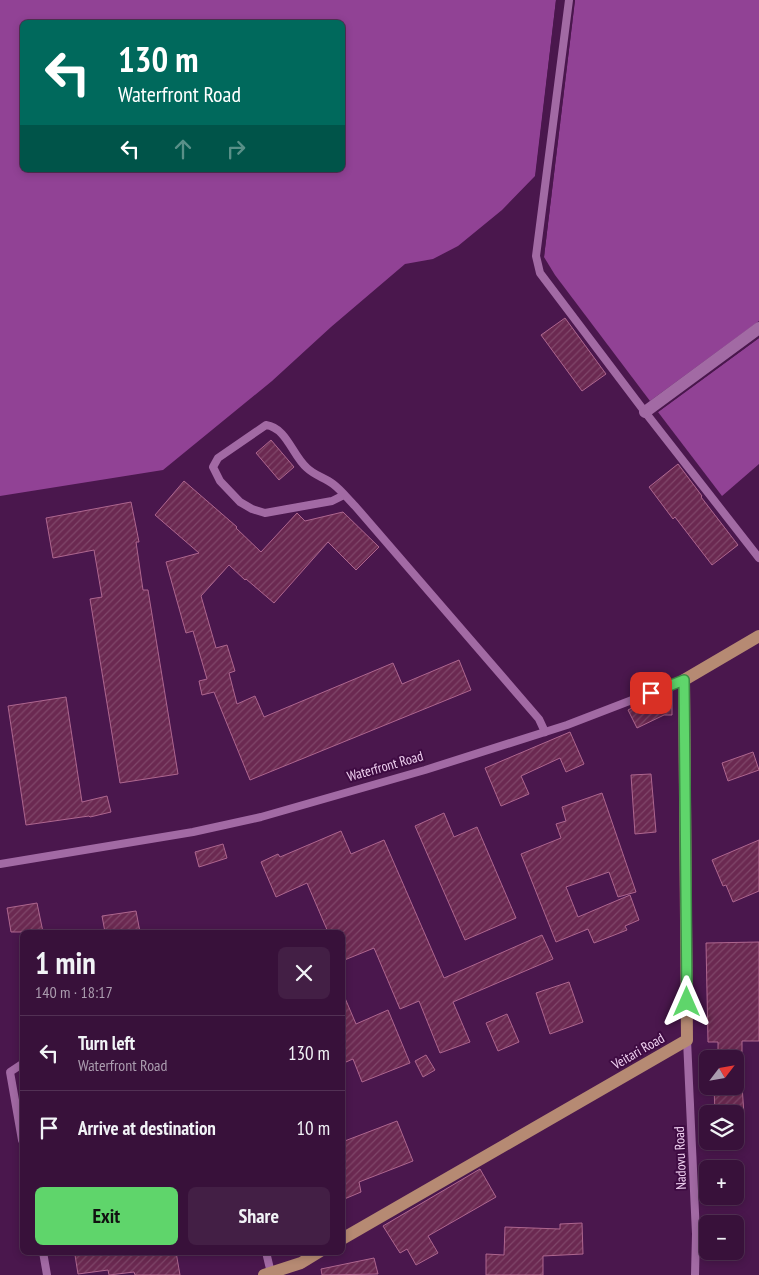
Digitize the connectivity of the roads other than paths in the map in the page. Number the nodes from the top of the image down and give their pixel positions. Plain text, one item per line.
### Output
1 (569, 0) edge
2 (759, 328) edge
3 (644, 412) junction
4 (344, 495) junction
5 (759, 558) edge
6 (759, 636) edge
7 (684, 680) junction
8 (545, 732) junction
9 (0, 864) edge
10 (687, 1040) junction
11 (20, 1065) edge
12 (20, 1129) edge
13 (345, 1237) edge
14 (44, 1255) edge
15 (266, 1255) edge
16 (313, 1255) edge
17 (268, 1274) edge
18 (47, 1275) edge
19 (696, 1275) edge

1 - 3 lane
2 - 3 street
3 - 5 lane
4 - 4 lane
4 - 8 lane
6 - 7 main road, Waterfront Road
7 - 8 lane, Waterfront Road
7 - 10 main road, Veitari Road
8 - 9 lane, Waterfront Road
10 - 13 main road, Veitari Road
10 - 19 lane, Nadovu Road
11 - 12 lane
14 - 18 lane
15 - 17 lane
16 - 17 main road

